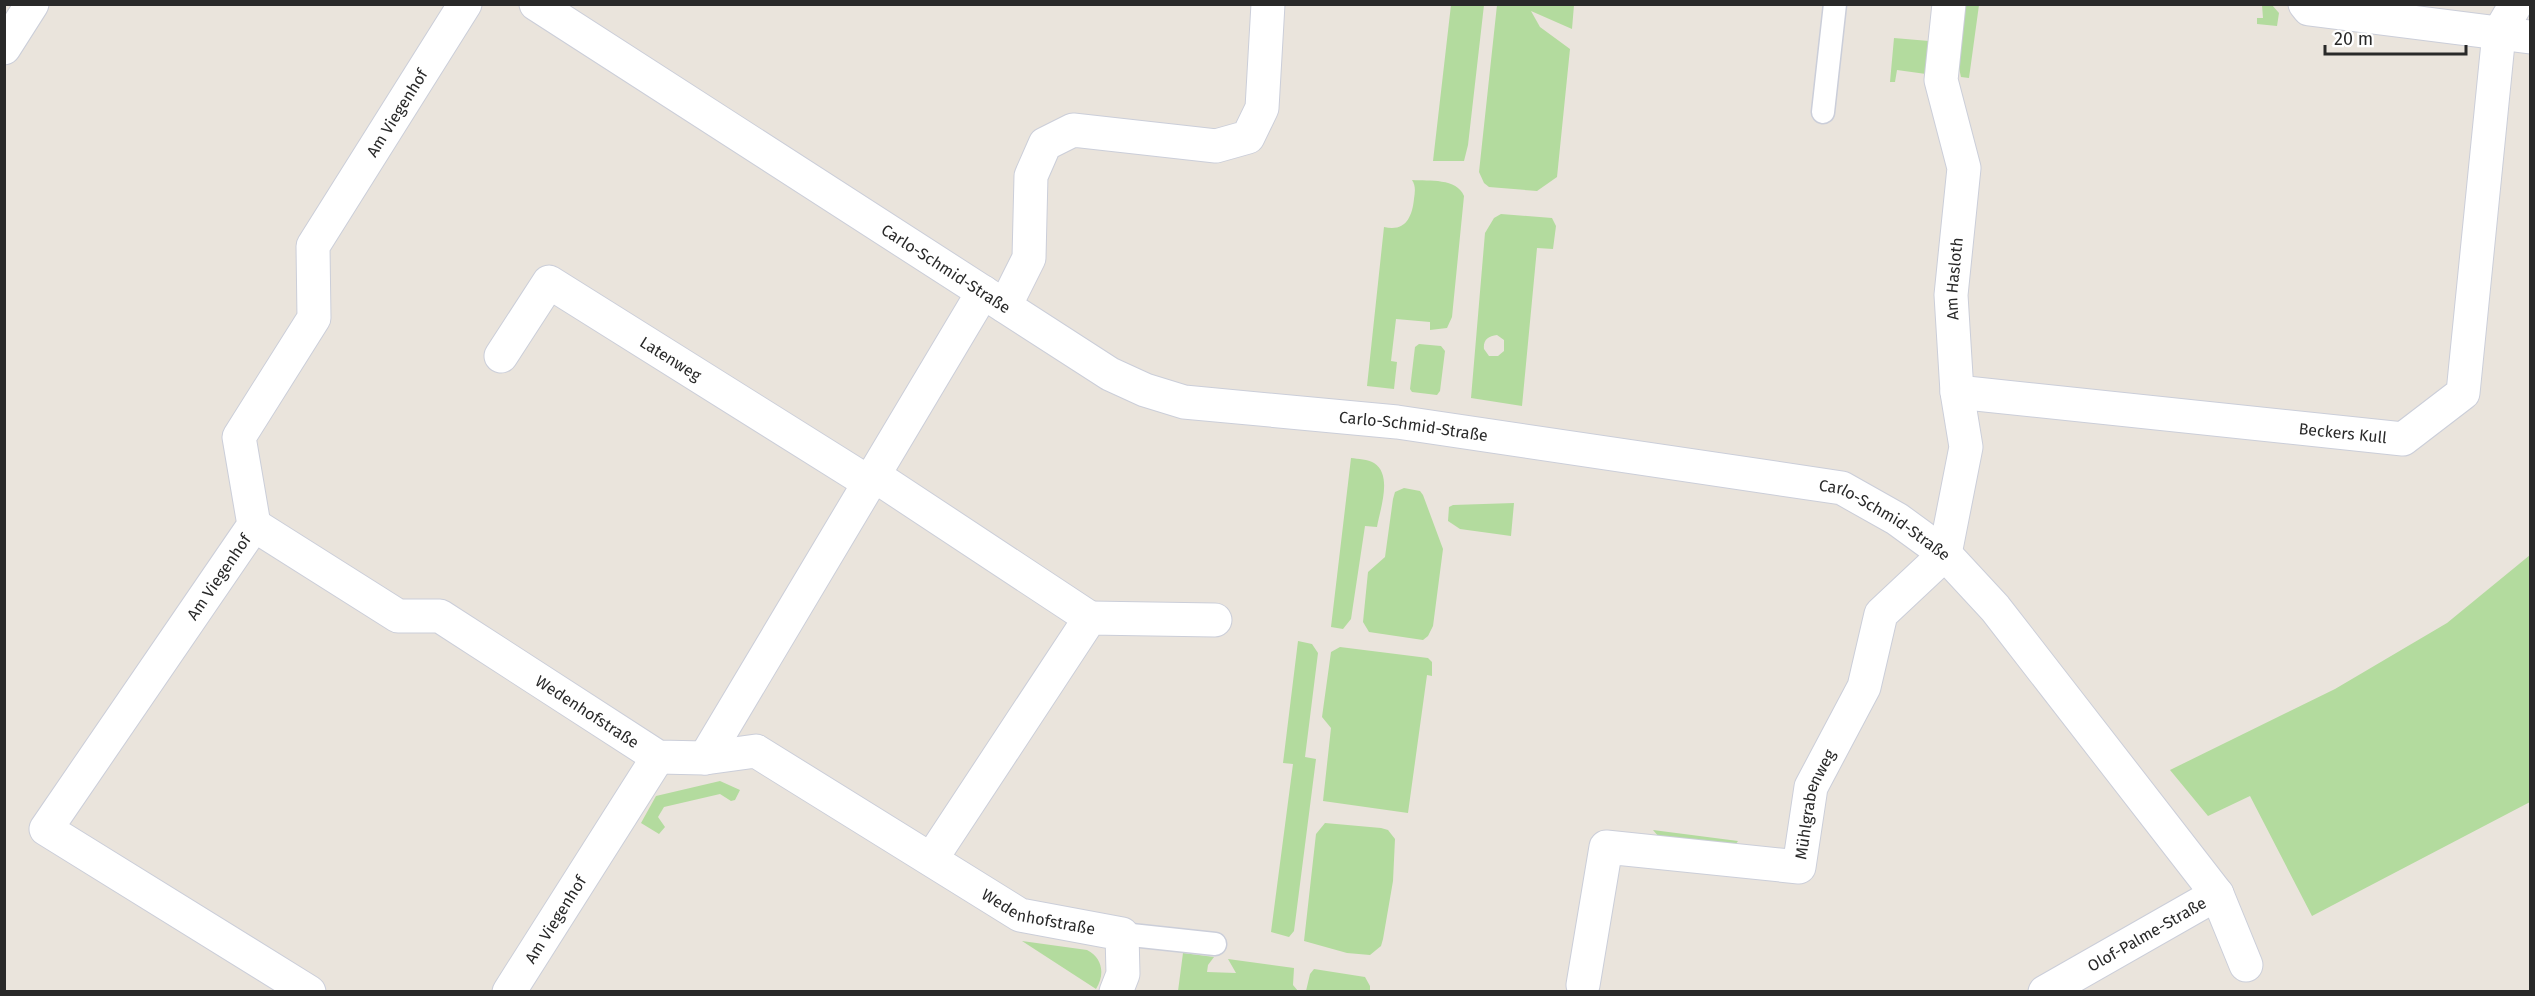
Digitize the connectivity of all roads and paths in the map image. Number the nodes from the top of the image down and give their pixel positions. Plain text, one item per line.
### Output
1 (32, 4) edge
2 (465, 4) edge
3 (536, 4) edge
4 (1268, 4) edge
5 (1835, 4) edge
6 (1949, 4) edge
7 (2305, 4) edge
8 (2517, 4) edge
9 (2515, 35) edge
10 (4, 48) edge
11 (1823, 112) dead end
12 (994, 299) junction
13 (501, 357) dead end
14 (1957, 392) junction
15 (870, 478) junction
16 (254, 525) junction
17 (1945, 554) junction
18 (1090, 618) junction
19 (1215, 620) dead end
20 (658, 757) junction
21 (705, 758) junction
22 (932, 858) junction
23 (2217, 894) junction
24 (1122, 934) junction
25 (1215, 944) dead end
26 (2246, 965) dead end
27 (1583, 985) dead end
28 (309, 992) edge
29 (509, 992) edge
30 (1116, 992) edge
31 (2044, 992) edge

1 - 10 street
2 - 16 street, Am Viegenhof
3 - 12 street, Carlo-Schmid-Straße
4 - 12 street
5 - 11 lane
6 - 14 street, Am Hasloth
7 - 9 street
8 - 9 street
9 - 14 street, Beckers Kull
12 - 15 street
12 - 17 street, Carlo-Schmid-Straße
13 - 15 street, Latenweg
14 - 17 street, Am Hasloth
15 - 18 street
15 - 21 street
16 - 20 street, Wedenhofstraße
16 - 28 street, Am Viegenhof
17 - 23 street, Carlo-Schmid-Straße
17 - 27 street, Mühlgrabenweg
18 - 19 street
18 - 22 street
20 - 21 street, Wedenhofstraße
20 - 29 street, Am Viegenhof
21 - 22 street, Wedenhofstraße
22 - 24 street, Wedenhofstraße
23 - 26 street, Carlo-Schmid-Straße
23 - 31 street, Olof-Palme-Straße
24 - 25 lane, Wedenhofstraße
24 - 30 street

